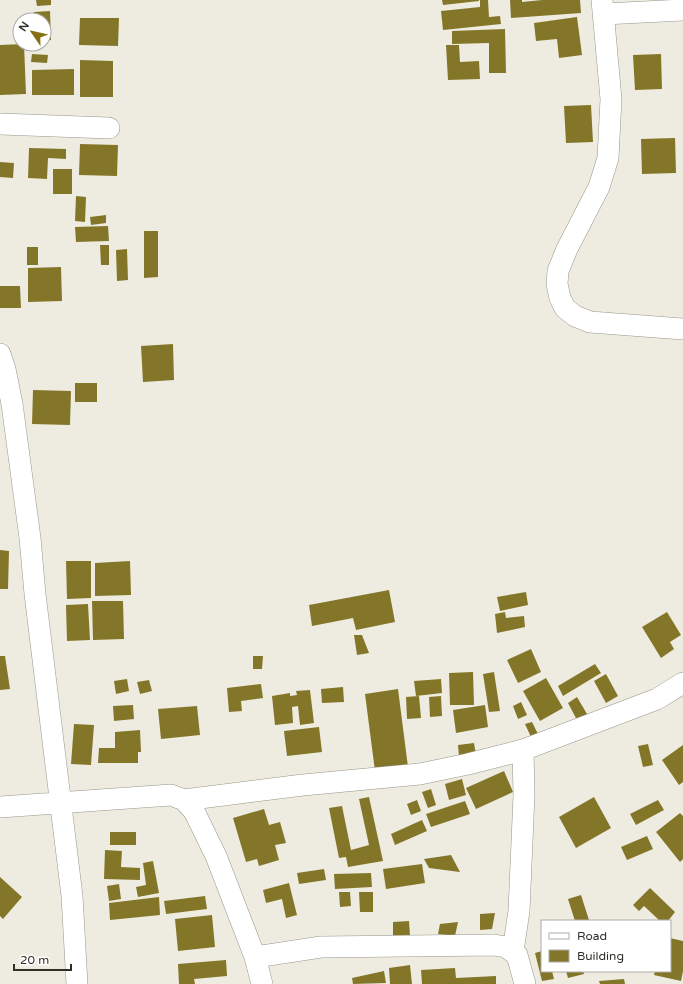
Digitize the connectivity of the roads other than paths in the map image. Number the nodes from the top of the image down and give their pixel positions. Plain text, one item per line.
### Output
1 (603, 7) edge
2 (683, 10) edge
3 (0, 124) edge
4 (109, 128) dead end
5 (683, 330) edge
6 (0, 354) edge
7 (683, 683) edge
8 (524, 750) junction
9 (184, 800) junction
10 (61, 802) junction
11 (0, 807) edge
12 (513, 951) junction
13 (255, 956) junction
14 (77, 984) edge
15 (262, 984) edge
16 (524, 984) edge

1 - 2 street
1 - 5 street
3 - 4 street
6 - 10 street
7 - 8 street
8 - 9 street
8 - 12 street
9 - 10 street
9 - 13 street
10 - 11 street
10 - 14 street
12 - 13 street
12 - 16 street
13 - 15 street

